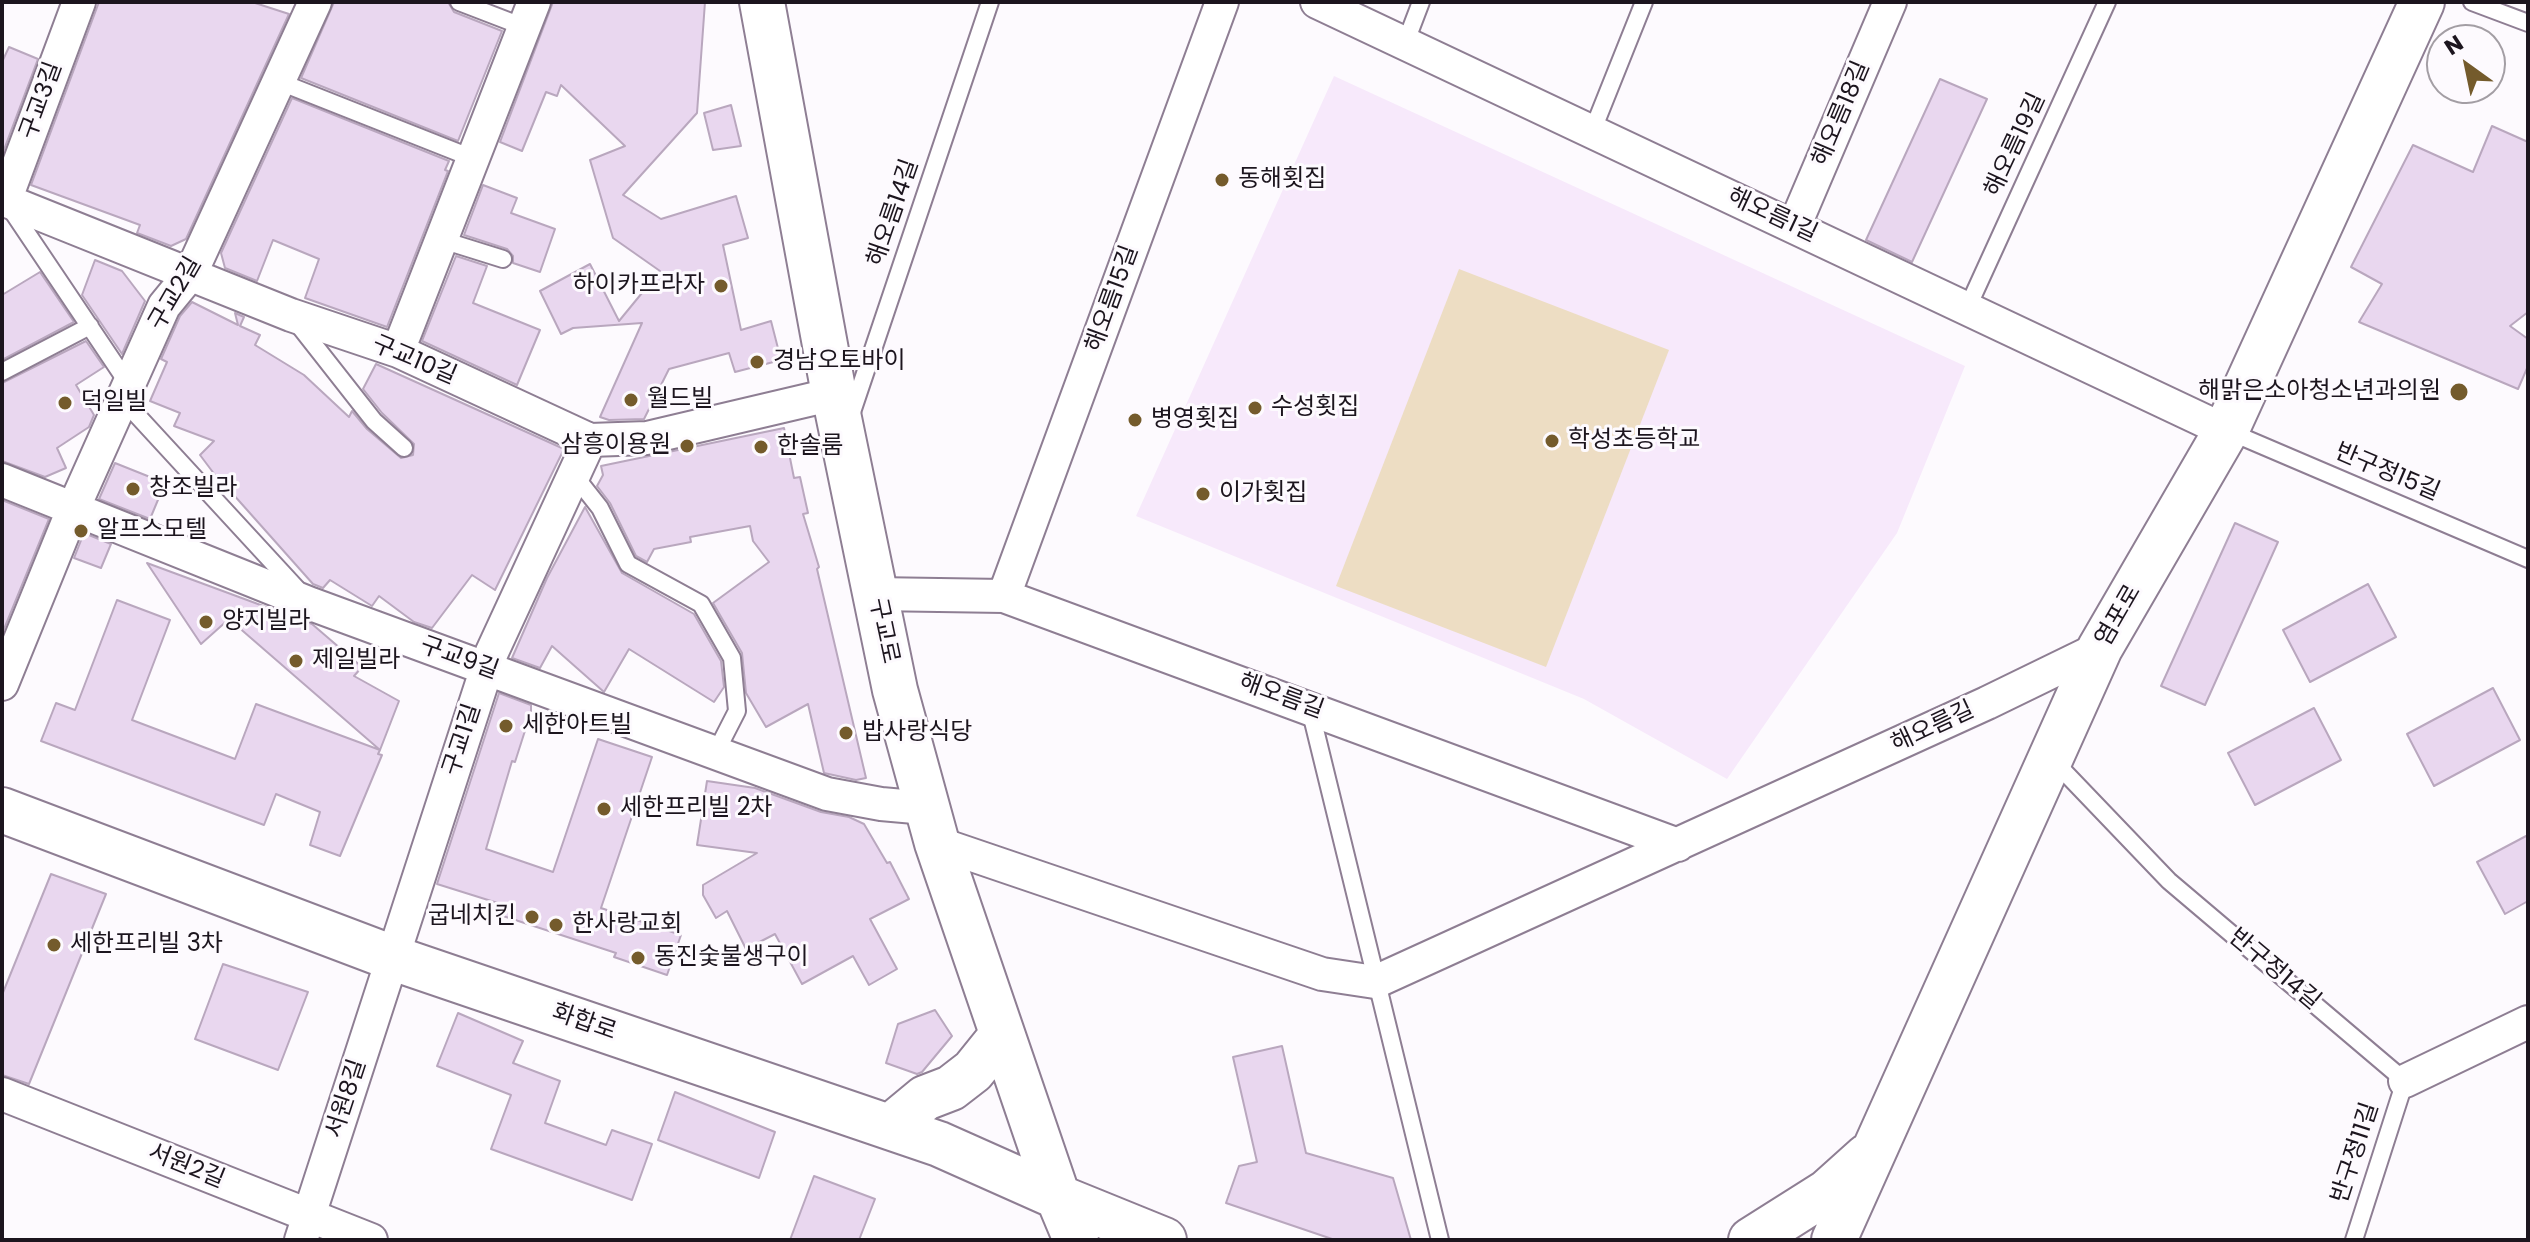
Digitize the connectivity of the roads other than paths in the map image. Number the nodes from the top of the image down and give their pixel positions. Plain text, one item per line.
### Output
1 (79, 2) edge
2 (315, 2) edge
3 (459, 2) edge
4 (762, 2) edge
5 (990, 2) edge
6 (1222, 2) edge
7 (1317, 2) edge
8 (1421, 2) edge
9 (1644, 2) edge
10 (1890, 2) edge
11 (2107, 2) edge
12 (2422, 2) edge
13 (2472, 2) edge
14 (529, 15) edge
15 (2528, 23) edge
16 (1405, 44) junction
17 (280, 82) junction
18 (1592, 132) junction
19 (472, 158) junction
20 (4, 200) edge
21 (1794, 227) junction
22 (439, 239) junction
23 (503, 259) dead end
24 (191, 273) junction
25 (1967, 309) junction
26 (291, 315) junction
27 (90, 326) junction
28 (398, 351) junction
29 (2, 372) edge
30 (126, 392) junction
31 (834, 394) junction
32 (2226, 431) junction
33 (590, 440) junction
34 (843, 440) junction
35 (404, 448) dead end
36 (574, 475) junction
37 (2, 480) edge
38 (74, 507) junction
39 (2528, 559) edge
40 (874, 594) junction
41 (1004, 596) junction
42 (311, 604) junction
43 (2100, 648) junction
44 (486, 669) junction
45 (2, 684) edge
46 (1310, 707) junction
47 (715, 754) junction
48 (2052, 759) junction
49 (2, 810) edge
50 (931, 825) junction
51 (1678, 845) junction
52 (393, 958) junction
53 (1375, 982) junction
54 (2528, 1022) edge
55 (1002, 1035) junction
56 (2405, 1081) junction
57 (2, 1094) edge
58 (890, 1127) junction
59 (1874, 1150) junction
60 (1058, 1197) junction
61 (305, 1228) edge
62 (371, 1240) edge
63 (1076, 1240) edge
64 (1164, 1240) edge
65 (1440, 1240) edge
66 (1751, 1240) edge
67 (1834, 1240) edge
68 (1868, 1240) edge
69 (2354, 1240) edge

1 - 20 street, 구교3길
2 - 17 street, 구교2길
3 - 14 lane
4 - 31 main road, 구교로
5 - 34 lane, 해오름14길
6 - 41 street, 해오름15길
7 - 16 street, 해오름1길
8 - 16 lane
9 - 18 lane
10 - 21 street, 해오름18길
11 - 25 lane, 해오름19길
12 - 32 main road, 염포로
13 - 15 lane
14 - 19 street
16 - 18 street, 해오름1길
17 - 19 lane
17 - 24 street, 구교2길
18 - 21 street, 해오름1길
19 - 22 street
20 - 24 street, 구교10길
20 - 27 lane
21 - 25 street, 해오름1길
22 - 23 lane
22 - 28 street
24 - 26 street, 구교10길
24 - 30 street, 구교2길
25 - 32 street, 해오름1길
26 - 28 street, 구교10길
26 - 35 lane
27 - 29 lane
27 - 30 lane
28 - 33 street, 구교10길
30 - 38 street, 구교2길
30 - 42 lane
31 - 33 street, 구교10길
31 - 34 main road, 구교로
32 - 39 lane, 반구정15길
32 - 43 main road, 염포로
33 - 36 street, 구교1길
34 - 40 main road, 구교로
36 - 44 street, 구교1길
36 - 47 lane
37 - 38 street, 구교9길
38 - 42 street, 구교9길
38 - 45 street, 구교2길
40 - 41 street, 해오름길
40 - 50 main road, 구교로
41 - 46 street, 해오름길
42 - 44 street, 구교9길
43 - 48 main road, 염포로
43 - 51 street, 해오름길
44 - 47 street, 구교9길
44 - 52 street, 구교1길
46 - 51 street, 해오름길
46 - 53 lane
47 - 50 street, 구교9길
48 - 56 lane, 반구정14길
48 - 59 main road, 염포로
49 - 52 main road, 화합로
50 - 53 street
50 - 55 main road, 구교로
51 - 53 street, 해오름길
52 - 58 main road, 화합로
52 - 61 street, 서원8길
53 - 65 lane
54 - 56 street
55 - 58 main road
55 - 60 main road, 구교로
56 - 69 lane, 반구정11길
57 - 61 street, 서원2길
58 - 60 main road, 화합로
59 - 66 main road
59 - 67 main road, 염포로
59 - 68 main road
60 - 63 main road, 구교로
60 - 64 main road, 화합로
61 - 62 street, 서원2길

